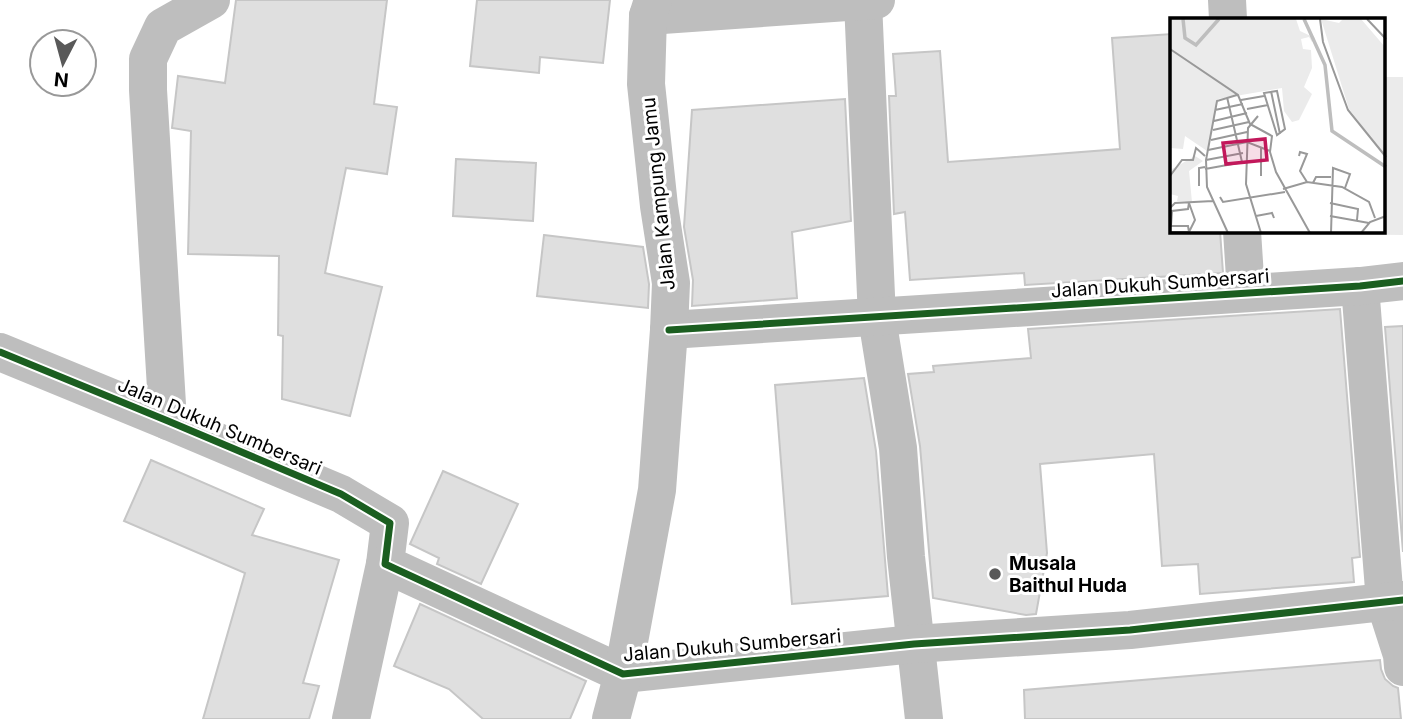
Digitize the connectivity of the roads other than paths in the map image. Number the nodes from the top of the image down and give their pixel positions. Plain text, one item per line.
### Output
1 (211, 0) edge
2 (1227, 0) edge
3 (869, 1) edge
4 (650, 8) edge
5 (1228, 18) edge
6 (1242, 233) edge
7 (1403, 281) edge
8 (1360, 286) junction
9 (1246, 293) junction
10 (877, 318) junction
11 (669, 330) junction
12 (0, 352) edge
13 (169, 421) junction
14 (385, 564) junction
15 (1394, 601) edge
16 (914, 644) junction
17 (1403, 667) edge
18 (623, 674) junction
19 (351, 719) edge
20 (611, 719) edge
21 (924, 719) edge

1 - 13 street
2 - 5 street
3 - 4 street
3 - 10 street
4 - 11 street, Jalan Kampung Jamu
6 - 9 street, Jalan Dukuh Sumbersari
7 - 8 street, Jalan Dukuh Sumbersari
8 - 9 street, Jalan Dukuh Sumbersari
8 - 15 street
9 - 10 street, Jalan Dukuh Sumbersari
10 - 11 street, Jalan Dukuh Sumbersari
10 - 16 street
11 - 18 street, Jalan Kampung Jamu
12 - 13 street, Jalan Dukuh Sumbersari
13 - 14 street, Jalan Dukuh Sumbersari
14 - 18 street, Jalan Dukuh Sumbersari
14 - 19 street, Jalan Dukuh Sumbersari
15 - 16 street, Jalan Dukuh Sumbersari
15 - 17 street
16 - 18 street, Jalan Dukuh Sumbersari
16 - 21 street
18 - 20 street, Jalan Kampung Jamu

